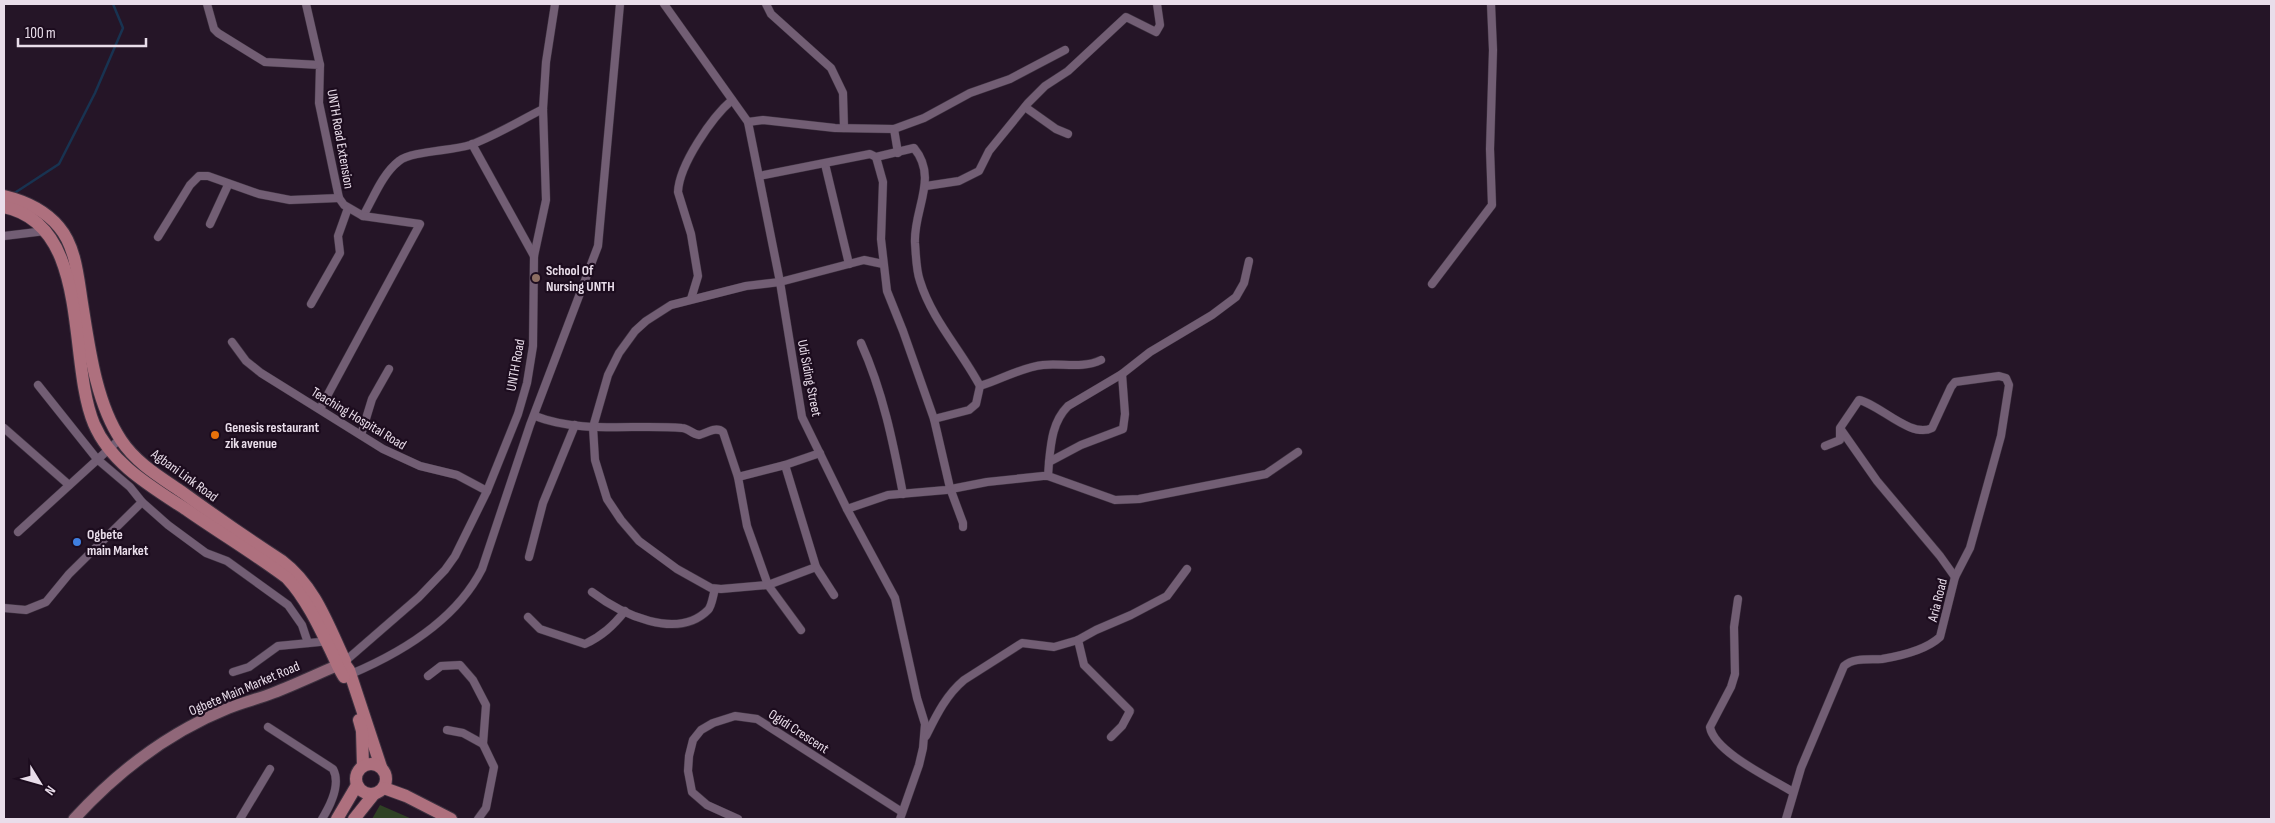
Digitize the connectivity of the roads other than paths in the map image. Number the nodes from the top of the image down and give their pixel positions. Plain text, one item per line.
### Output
1 (207, 4) edge
2 (306, 4) edge
3 (555, 4) edge
4 (620, 4) edge
5 (664, 4) edge
6 (766, 4) edge
7 (1157, 4) edge
8 (1491, 4) edge
9 (1065, 50) dead end
10 (320, 65) junction
11 (732, 100) junction
12 (1025, 107) junction
13 (542, 109) junction
14 (748, 122) junction
15 (844, 128) junction
16 (894, 129) junction
17 (1068, 134) dead end
18 (472, 144) junction
19 (898, 153) junction
20 (876, 156) junction
21 (825, 164) junction
22 (759, 176) junction
23 (228, 185) junction
24 (926, 186) junction
25 (339, 198) junction
26 (7, 200) edge
27 (348, 208) junction
28 (363, 216) junction
29 (210, 224) dead end
30 (45, 231) junction
31 (4, 236) edge
32 (158, 238) dead end
33 (534, 256) junction
34 (1249, 261) dead end
35 (849, 264) junction
36 (883, 264) junction
37 (780, 282) junction
38 (1432, 284) dead end
39 (691, 299) junction
40 (310, 304) dead end
41 (232, 342) dead end
42 (861, 343) dead end
43 (1101, 360) dead end
44 (389, 369) dead end
45 (1122, 374) junction
46 (38, 385) dead end
47 (980, 386) junction
48 (320, 409) junction
49 (535, 416) junction
50 (934, 419) junction
51 (575, 425) junction
52 (593, 427) junction
53 (4, 428) edge
54 (1840, 428) junction
55 (361, 434) junction
56 (120, 439) junction
57 (1825, 446) dead end
58 (108, 448) junction
59 (820, 452) junction
60 (1298, 452) dead end
61 (97, 459) junction
62 (1049, 462) junction
63 (785, 464) junction
64 (1048, 476) junction
65 (738, 477) junction
66 (69, 485) junction
67 (950, 488) junction
68 (488, 490) junction
69 (903, 494) junction
70 (142, 502) junction
71 (847, 509) junction
72 (962, 527) dead end
73 (18, 532) dead end
74 (529, 557) dead end
75 (816, 567) junction
76 (1187, 569) dead end
77 (1955, 577) junction
78 (768, 586) junction
79 (715, 589) junction
80 (592, 592) dead end
81 (834, 595) dead end
82 (1738, 598) dead end
83 (4, 608) edge
84 (625, 611) junction
85 (528, 617) dead end
86 (802, 630) dead end
87 (1078, 640) junction
88 (331, 641) junction
89 (308, 644) junction
90 (340, 664) junction
91 (233, 672) dead end
92 (351, 674) junction
93 (428, 676) dead end
94 (268, 727) dead end
95 (447, 730) dead end
96 (1111, 737) dead end
97 (925, 738) junction
98 (482, 744) junction
99 (363, 766) junction
100 (270, 769) dead end
101 (383, 770) junction
102 (357, 784) junction
103 (379, 791) junction
104 (1793, 792) junction
105 (406, 796) junction
106 (901, 816) edge
107 (74, 819) edge
108 (240, 819) edge
109 (322, 819) edge
110 (337, 819) edge
111 (354, 819) edge
112 (451, 819) edge
113 (478, 819) edge
114 (738, 819) edge
115 (1786, 819) edge

1 - 10 street
2 - 10 street, UNTH Road Extension
3 - 13 street, UNTH Road
4 - 49 street
5 - 11 street, Udi Siding Street
6 - 15 street
7 - 12 street
8 - 38 street
9 - 16 street
10 - 25 street, UNTH Road Extension
11 - 14 street, Udi Siding Street
11 - 39 street
12 - 17 street
12 - 24 street
13 - 18 street, UNTH Road Extension
13 - 33 street, UNTH Road
14 - 15 street
14 - 22 street, Udi Siding Street
15 - 16 street
16 - 19 street
18 - 28 street, UNTH Road Extension
18 - 33 street
19 - 20 street
19 - 24 street
20 - 21 street
20 - 36 street
21 - 22 street
21 - 35 street
22 - 37 street, Udi Siding Street
23 - 25 street
23 - 29 street
23 - 32 street
24 - 47 street
25 - 27 street, UNTH Road Extension
26 - 30 main road, Agbani Link Road
26 - 56 main road, Agbani Link Road
27 - 28 street, UNTH Road Extension
27 - 40 street
28 - 48 street
30 - 31 street
30 - 58 main road, Agbani Link Road
33 - 68 street, UNTH Road
34 - 45 street
35 - 36 street
35 - 37 street
36 - 50 street
37 - 39 street
37 - 59 street, Udi Siding Street
39 - 52 street
41 - 48 street, Teaching Hospital Road
42 - 69 street
43 - 47 street
44 - 55 street
45 - 62 street
45 - 62 street
46 - 61 street
47 - 50 street
48 - 55 street, Teaching Hospital Road
49 - 51 street
49 - 92 street
50 - 67 street
51 - 52 street
51 - 74 street
52 - 65 street
52 - 79 street
53 - 66 street
54 - 57 street
54 - 77 street
54 - 77 street, Aria Road
55 - 68 street, Teaching Hospital Road
56 - 58 street
56 - 88 main road, Agbani Link Road
58 - 61 street
58 - 88 main road, Agbani Link Road
59 - 63 street
59 - 71 street, Udi Siding Street
60 - 64 street
61 - 66 street
61 - 70 street
62 - 64 street
63 - 65 street
63 - 75 street
64 - 67 street
65 - 78 street
66 - 73 street
67 - 69 street
67 - 72 street
68 - 90 street, UNTH Road
69 - 71 street
70 - 83 street
70 - 89 street
71 - 97 street, Udi Siding Street
75 - 78 street
75 - 81 street
76 - 87 street
77 - 104 street, Aria Road
78 - 79 street
78 - 86 street
79 - 84 street
80 - 84 street
82 - 104 street
84 - 85 street
87 - 96 street
87 - 97 street
88 - 89 street
88 - 90 main road, Agbani Link Road
89 - 91 street
90 - 92 main road, Agbani Link Road
90 - 99 main road, Agbani Link Road
90 - 107 street, Ogbete Main Market Road
92 - 101 main road, Agbani Link Road
93 - 98 street
94 - 109 street
95 - 98 street
97 - 106 street, Udi Siding Street
98 - 113 street
99 - 101 main road
99 - 102 main road
100 - 108 street
101 - 103 main road
101 - 105 main road
102 - 103 main road
102 - 110 main road
103 - 105 main road
103 - 111 main road
104 - 115 street, Aria Road
105 - 112 main road
106 - 114 street, Ogidi Crescent

